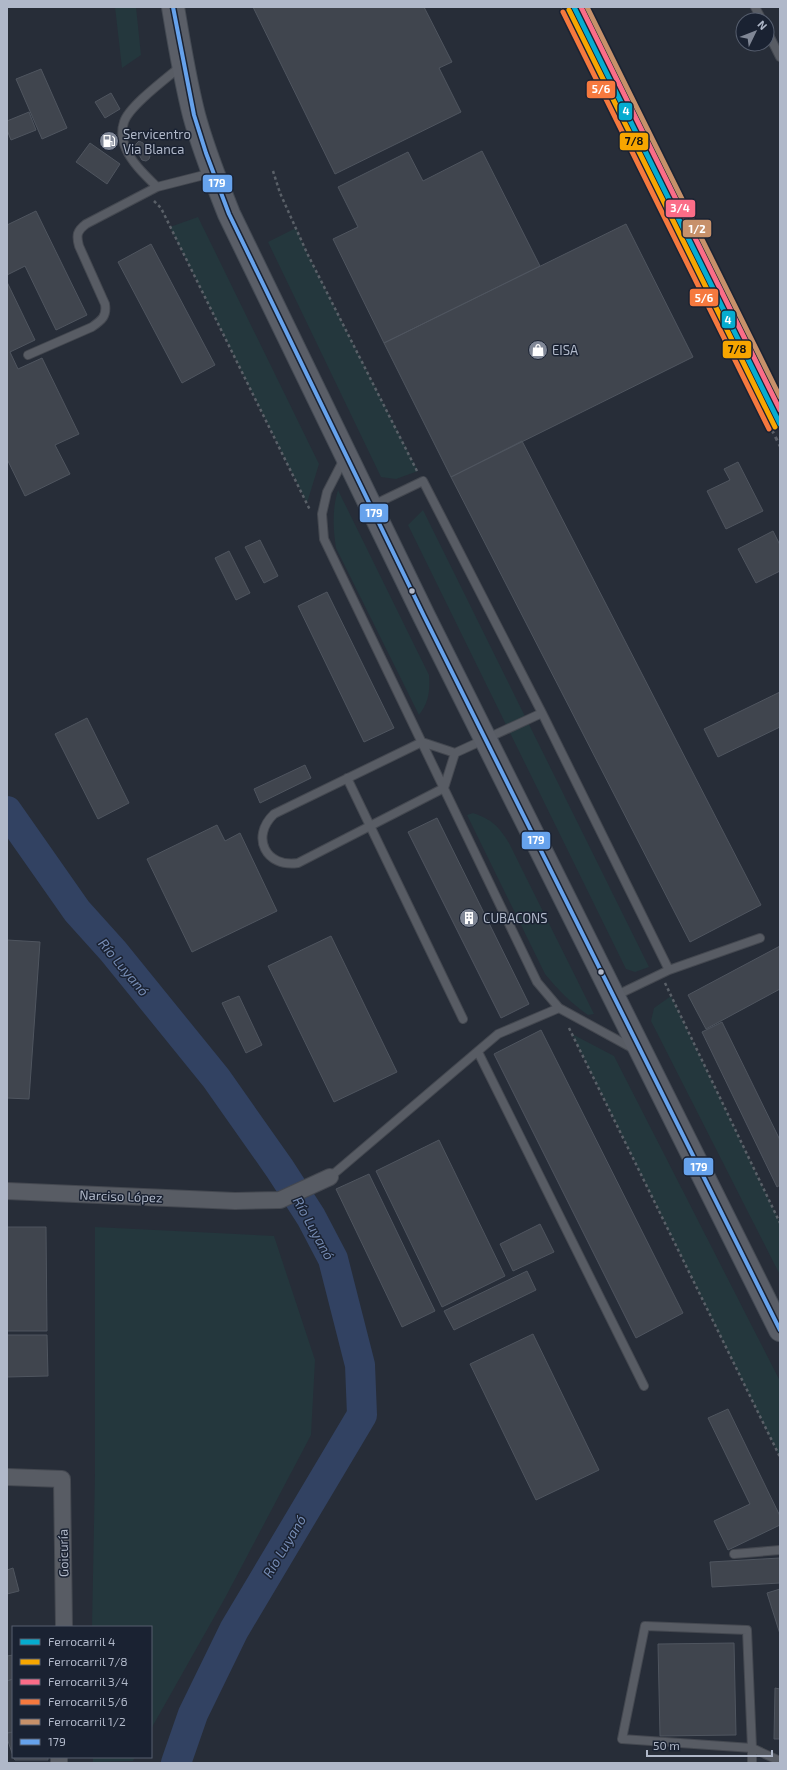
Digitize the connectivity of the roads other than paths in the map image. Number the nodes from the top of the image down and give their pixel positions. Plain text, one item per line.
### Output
1 (173, 7) edge
2 (775, 47) edge
3 (780, 57) edge
4 (183, 64) junction
5 (213, 173) junction
6 (157, 187) junction
7 (28, 355) dead end
8 (346, 457) junction
9 (370, 506) junction
10 (542, 713) junction
11 (486, 739) junction
12 (422, 742) junction
13 (455, 753) junction
14 (347, 778) junction
15 (444, 788) junction
16 (370, 826) junction
17 (760, 938) dead end
18 (669, 970) junction
19 (614, 997) junction
20 (559, 1008) junction
21 (463, 1019) dead end
22 (478, 1052) junction
23 (642, 1054) junction
24 (330, 1177) joint
25 (7, 1191) edge
26 (779, 1324) edge
27 (644, 1386) dead end
28 (7, 1477) edge
29 (780, 1550) edge
30 (734, 1554) dead end
31 (64, 1626) edge
32 (752, 1748) junction
33 (780, 1761) edge
34 (752, 1763) edge

1 - 4 main road
2 - 3 lane
4 - 5 main road
4 - 6 lane
5 - 6 lane
5 - 8 main road
6 - 7 lane
8 - 9 main road
8 - 12 lane
9 - 10 lane
9 - 11 main road
10 - 11 lane
10 - 18 lane
11 - 13 lane
11 - 19 main road
12 - 13 lane
12 - 14 lane
12 - 15 lane
13 - 15 lane
14 - 16 lane
14 - 16 lane
15 - 16 lane
15 - 20 lane
16 - 21 lane
17 - 18 lane
18 - 19 lane
19 - 23 main road
20 - 22 lane
20 - 23 lane
22 - 24 lane
22 - 27 lane
23 - 26 main road
24 - 25 street, Narciso López
28 - 31 street, Goicuría
29 - 30 lane
32 - 32 lane
32 - 33 lane
32 - 34 lane

